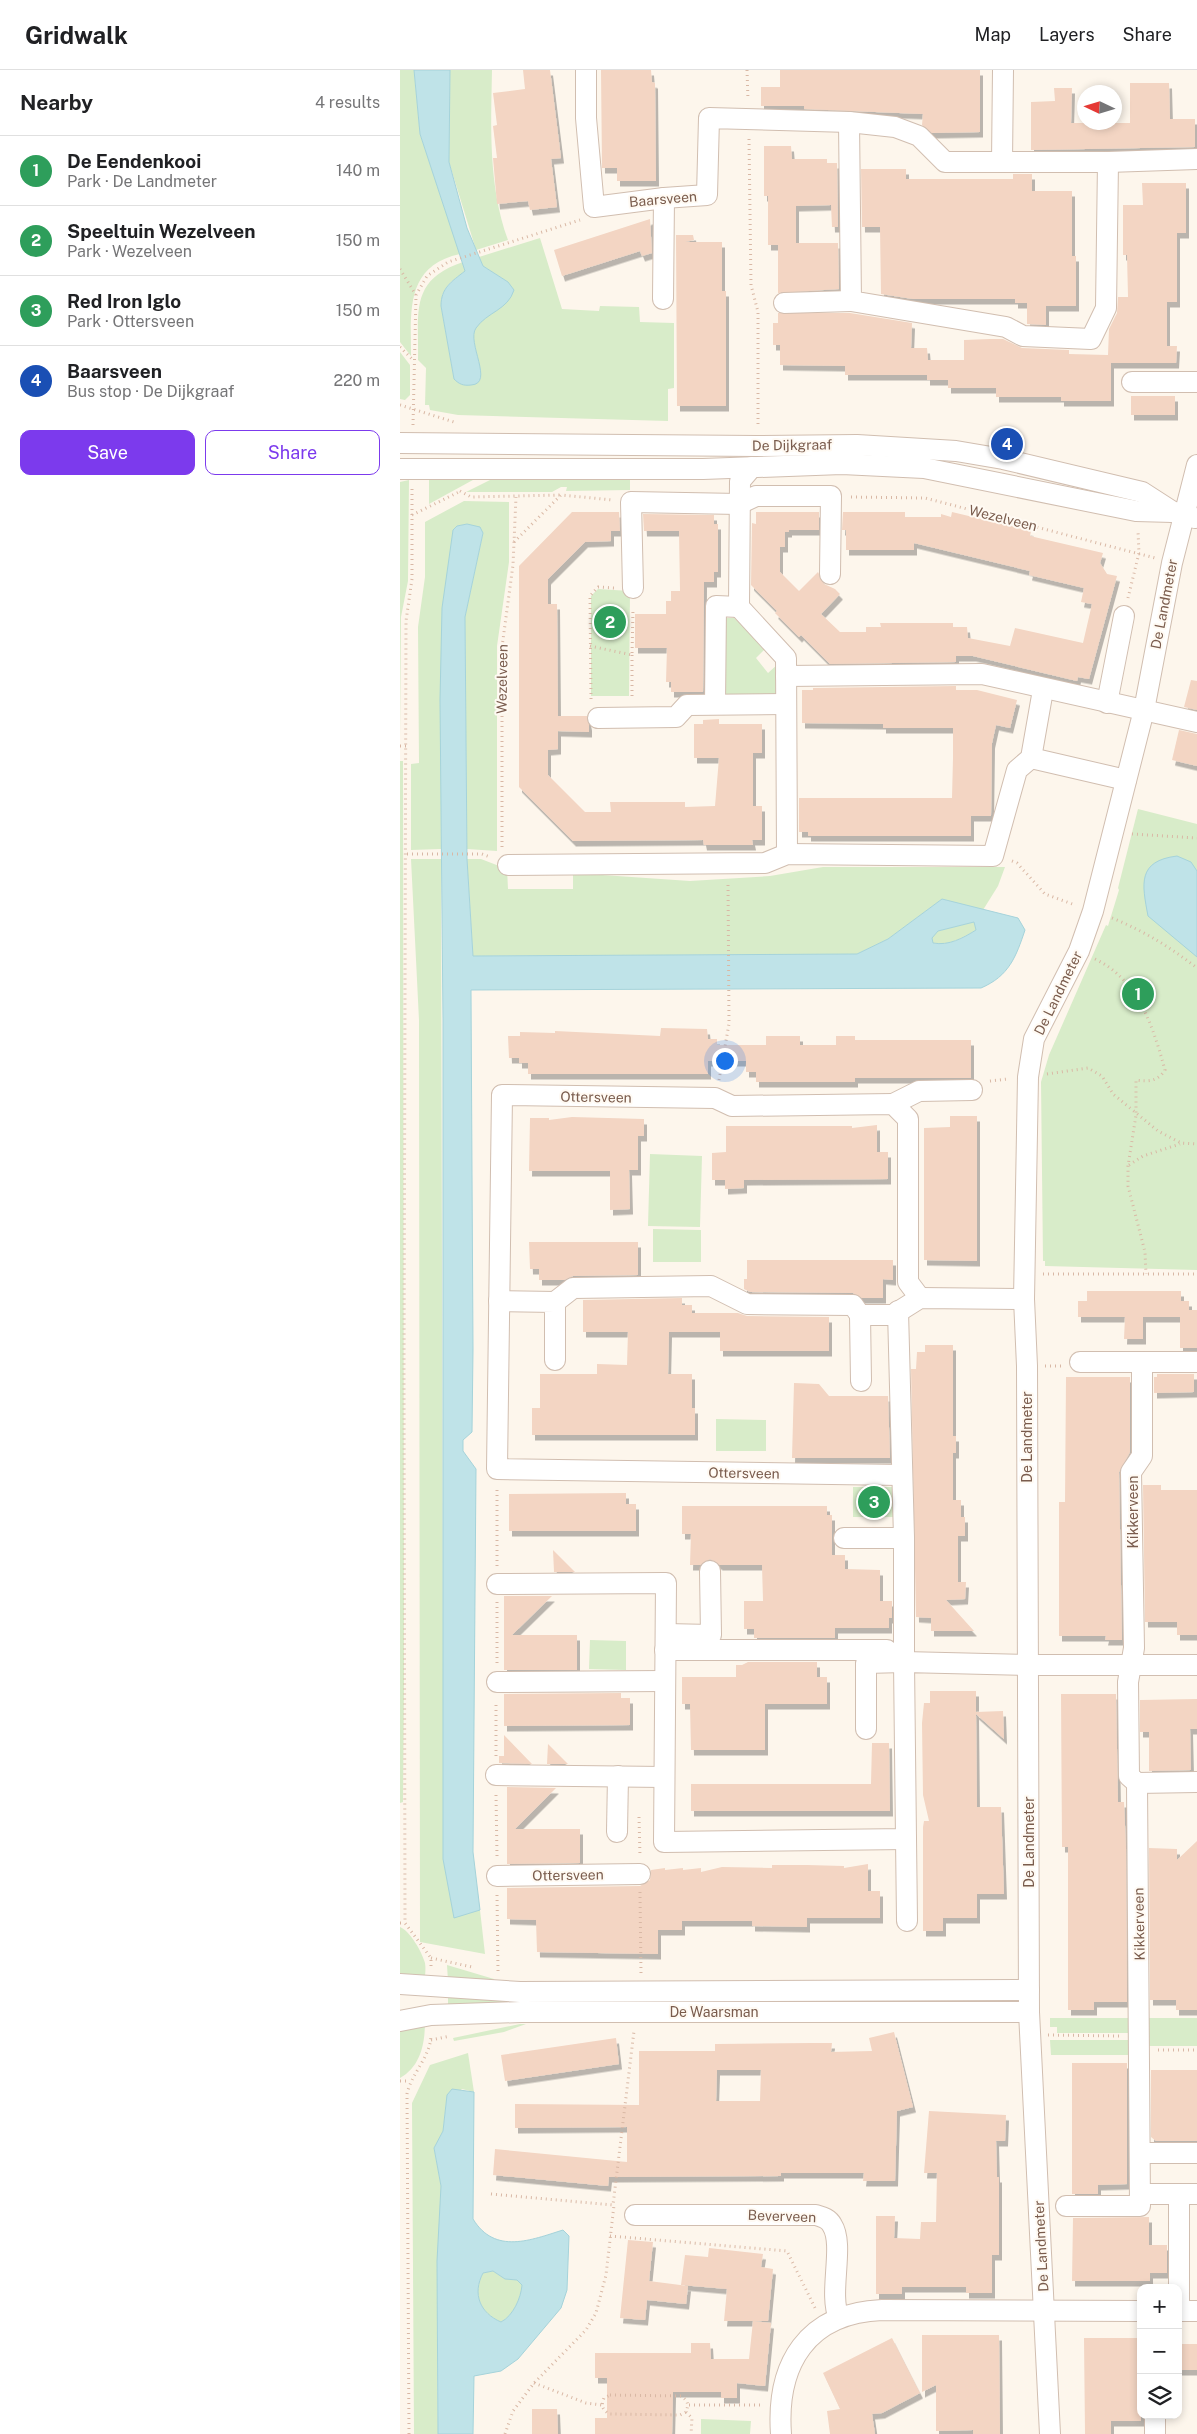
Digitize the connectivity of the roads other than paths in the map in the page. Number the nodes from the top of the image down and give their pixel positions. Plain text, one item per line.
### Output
1 (586, 70) edge
2 (1003, 70) edge
3 (849, 122) junction
4 (1197, 159) edge
5 (1002, 162) junction
6 (1108, 162) junction
7 (664, 198) junction
8 (663, 299) dead end
9 (851, 301) junction
10 (784, 303) dead end
11 (1132, 382) dead end
12 (1197, 382) edge
13 (400, 443) edge
14 (1197, 465) edge
15 (752, 467) junction
16 (406, 468) edge
17 (739, 504) junction
18 (1184, 515) edge
19 (830, 574) dead end
20 (633, 588) road end
21 (739, 607) junction
22 (1124, 616) road end
23 (786, 676) junction
24 (1043, 690) junction
25 (1107, 703) junction
26 (715, 704) junction
27 (786, 704) junction
28 (1144, 710) junction
29 (598, 718) road end
30 (1197, 722) edge
31 (1031, 758) junction
32 (1126, 780) junction
33 (787, 854) junction
34 (505, 859) road end
35 (972, 1090) road end
36 (893, 1104) junction
37 (920, 1298) junction
38 (1024, 1299) junction
39 (499, 1301) junction
40 (555, 1302) junction
41 (898, 1311) junction
42 (860, 1315) junction
43 (555, 1360) dead end
44 (1080, 1362) road end
45 (1142, 1362) junction
46 (1197, 1362) edge
47 (861, 1381) dead end
48 (901, 1475) junction
49 (844, 1538) dead end
50 (904, 1538) junction
51 (710, 1571) dead end
52 (497, 1584) road end
53 (666, 1642) junction
54 (904, 1656) junction
55 (1131, 1664) junction
56 (1197, 1664) edge
57 (1028, 1665) junction
58 (665, 1681) junction
59 (497, 1682) road end
60 (866, 1729) dead end
61 (496, 1775) road end
62 (618, 1776) junction
63 (664, 1777) junction
64 (1197, 1782) edge
65 (1137, 1783) junction
66 (617, 1832) dead end
67 (906, 1839) junction
68 (640, 1874) road end
69 (497, 1876) road end
70 (907, 1921) dead end
71 (400, 1984) edge
72 (1029, 1990) junction
73 (1029, 2012) junction
74 (400, 2021) edge
75 (1140, 2153) junction
76 (1197, 2153) edge
77 (1140, 2194) junction
78 (1188, 2194) edge
79 (1066, 2206) dead end
80 (635, 2215) road end
81 (1180, 2284) edge
82 (1044, 2311) junction
83 (1137, 2311) edge
84 (1182, 2311) edge
85 (1197, 2311) edge
86 (832, 2322) junction
87 (1155, 2419) edge
88 (782, 2434) edge
89 (1050, 2434) edge
90 (1155, 2434) edge

1 - 7 street, Baarsveen
2 - 5 street
3 - 5 street, Baarsveen
3 - 7 street, Baarsveen
3 - 9 street
4 - 6 street, Baarsveen
5 - 6 street, Baarsveen
6 - 9 street
7 - 8 street
9 - 10 street
11 - 12 street
13 - 18 street, De Dijkgraaf
14 - 18 street, De Landmeter
15 - 16 street, De Dijkgraaf
15 - 17 street
15 - 18 street, De Dijkgraaf
17 - 19 street
17 - 20 street
17 - 21 street
18 - 28 street, De Landmeter
21 - 23 street
21 - 26 street
22 - 25 street
23 - 24 street
23 - 27 street
24 - 25 street
24 - 31 street
25 - 28 street
26 - 27 street
26 - 29 street
27 - 33 street
28 - 30 street
28 - 32 street, De Landmeter
31 - 32 street
31 - 33 street
32 - 38 street, De Landmeter
33 - 34 street
35 - 36 street, Ottersveen
36 - 37 street
36 - 39 street, Ottersveen
37 - 38 street
37 - 41 street
38 - 57 street, De Landmeter
39 - 40 street
39 - 48 street, Ottersveen
40 - 42 street
40 - 43 street
41 - 42 street
41 - 48 street
42 - 47 street
44 - 45 street
45 - 46 street
45 - 55 street, Kikkerveen
48 - 50 street
49 - 50 street
50 - 54 street
51 - 53 street
52 - 53 street
53 - 54 street
53 - 58 street
54 - 57 street
54 - 60 street
54 - 67 street
55 - 56 street
55 - 57 street
55 - 65 street, Kikkerveen
57 - 72 street, De Landmeter
58 - 59 street
58 - 63 street
61 - 62 street
62 - 63 street
62 - 66 street
63 - 67 street
64 - 65 street
65 - 75 street, Kikkerveen
67 - 70 street
68 - 69 street, Ottersveen
71 - 72 street, De Waarsman
72 - 73 street, De Landmeter
73 - 74 street, De Waarsman
73 - 82 street, De Landmeter
75 - 76 street
75 - 77 street, Kikkerveen
77 - 78 street
77 - 79 street
78 - 81 street
80 - 86 street, Beverveen
82 - 83 street
82 - 86 street
82 - 89 street, De Landmeter
84 - 85 street
86 - 88 street
87 - 90 street

